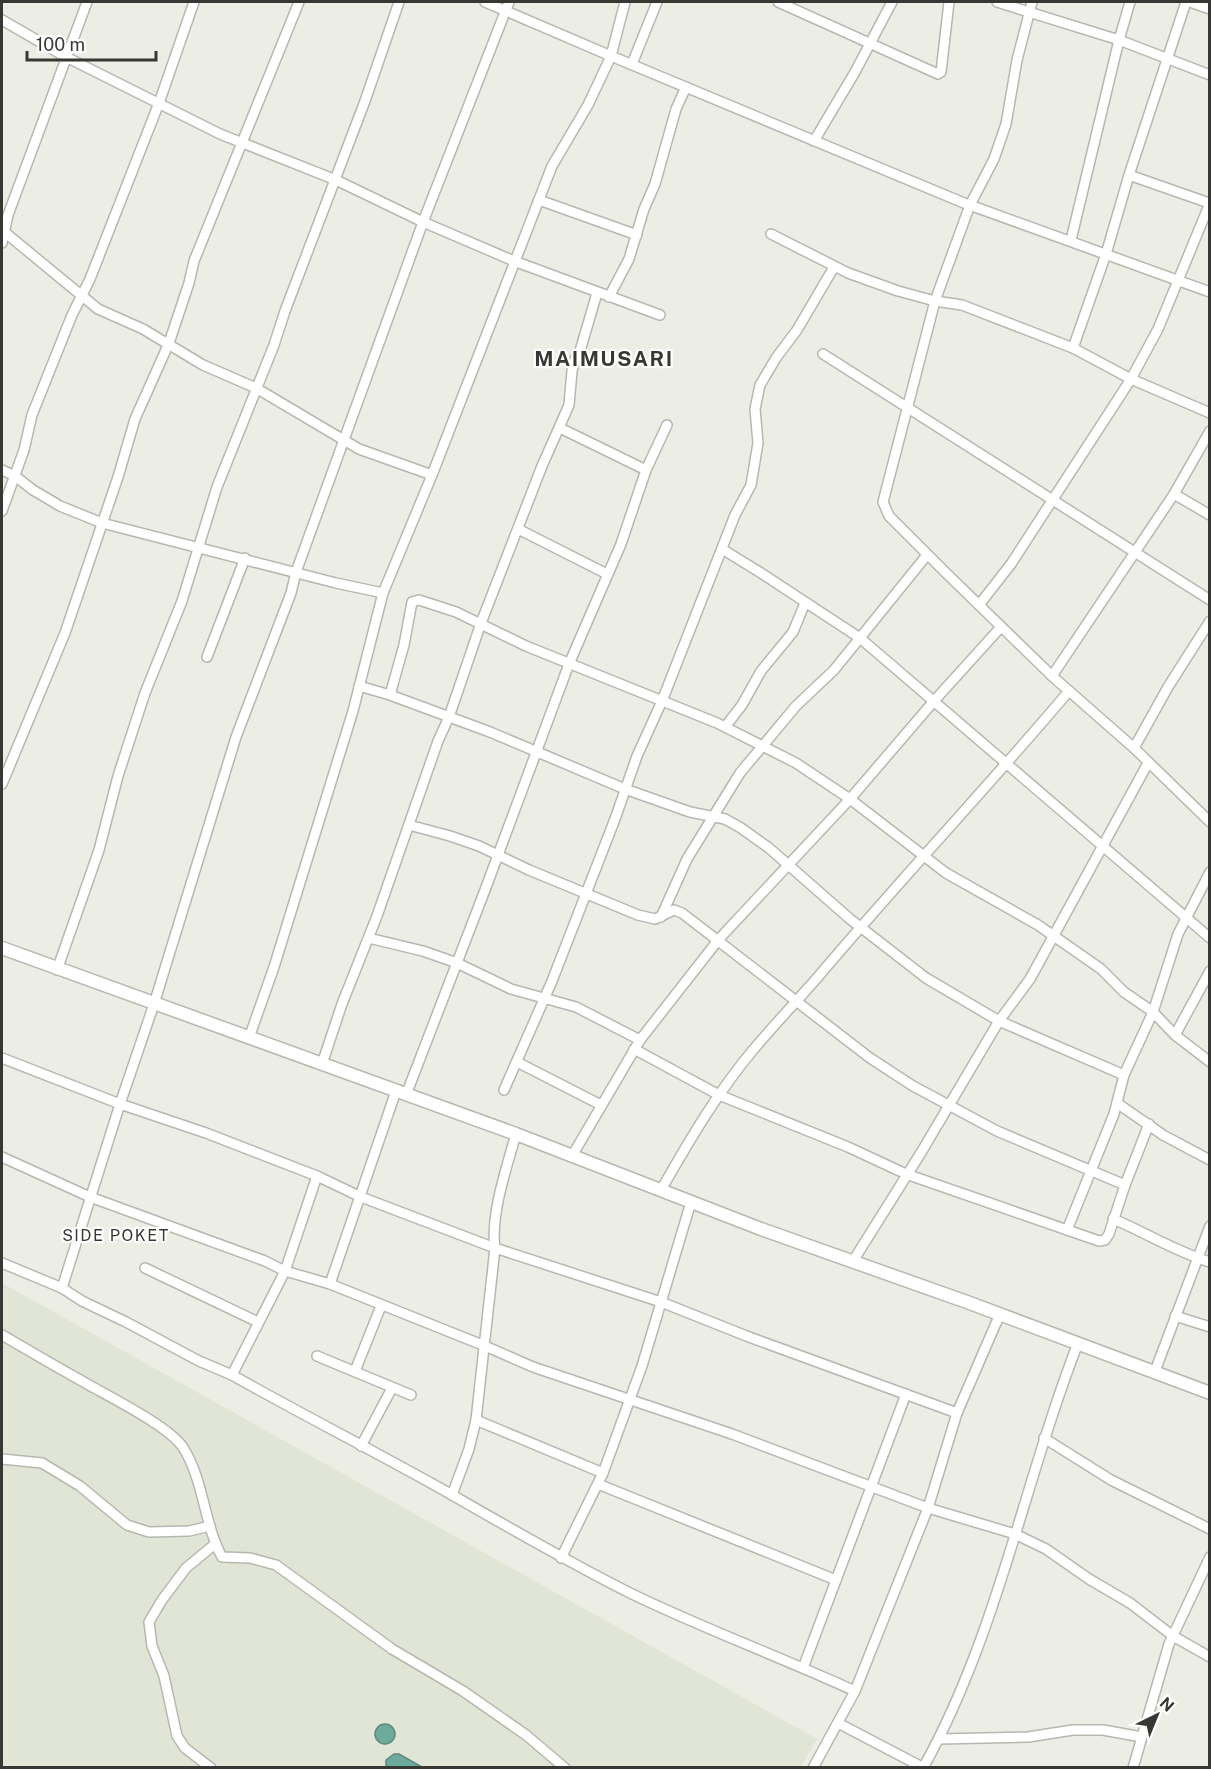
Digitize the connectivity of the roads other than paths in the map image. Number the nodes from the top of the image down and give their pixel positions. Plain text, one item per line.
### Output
1 (87, 2) edge
2 (194, 2) edge
3 (299, 2) edge
4 (399, 2) edge
5 (485, 2) edge
6 (625, 2) edge
7 (657, 2) edge
8 (778, 2) edge
9 (892, 2) edge
10 (949, 2) edge
11 (997, 2) edge
12 (1130, 2) edge
13 (1188, 2) edge
14 (507, 6) edge
15 (1030, 6) edge
16 (1209, 9) edge
17 (2, 20) edge
18 (1119, 40) junction
19 (870, 45) junction
20 (610, 56) junction
21 (66, 57) junction
22 (1167, 59) junction
23 (632, 64) junction
24 (1209, 75) edge
25 (686, 87) junction
26 (159, 103) junction
27 (814, 141) junction
28 (242, 144) junction
29 (1129, 175) junction
30 (336, 180) junction
31 (539, 200) junction
32 (1209, 203) edge
33 (970, 205) junction
34 (423, 222) junction
35 (3, 231) edge
36 (771, 234) dead end
37 (637, 235) junction
38 (1071, 240) junction
39 (2, 243) edge
40 (1106, 254) junction
41 (514, 261) junction
42 (834, 267) junction
43 (1177, 280) junction
44 (1209, 292) edge
45 (597, 293) junction
46 (81, 295) junction
47 (609, 297) junction
48 (935, 301) junction
49 (660, 315) dead end
50 (169, 343) junction
51 (1073, 348) junction
52 (823, 354) dead end
53 (1131, 379) junction
54 (256, 388) junction
55 (906, 406) junction
56 (1209, 413) edge
57 (667, 425) dead end
58 (560, 428) junction
59 (1209, 431) edge
60 (343, 440) junction
61 (2, 470) edge
62 (646, 470) junction
63 (432, 475) junction
64 (15, 477) junction
65 (1174, 494) junction
66 (1052, 498) junction
67 (2, 511) edge
68 (1209, 514) edge
69 (102, 523) junction
70 (518, 529) junction
71 (200, 549) junction
72 (722, 549) junction
73 (1135, 554) junction
74 (927, 555) junction
75 (245, 558) junction
76 (296, 572) junction
77 (607, 574) junction
78 (383, 593) junction
79 (1209, 600) edge
80 (805, 603) junction
81 (979, 605) junction
82 (1209, 621) edge
83 (481, 623) junction
84 (1001, 627) junction
85 (860, 638) junction
86 (207, 657) dead end
87 (569, 664) junction
88 (1053, 676) junction
89 (359, 686) junction
90 (1069, 691) junction
91 (390, 695) junction
92 (662, 700) junction
93 (934, 701) junction
94 (449, 717) junction
95 (725, 727) junction
96 (763, 745) junction
97 (1134, 748) junction
98 (537, 752) junction
99 (1148, 763) junction
100 (1005, 764) junction
101 (2, 784) edge
102 (625, 789) junction
103 (850, 799) junction
104 (712, 816) junction
105 (1209, 822) edge
106 (410, 825) junction
107 (1103, 848) junction
108 (498, 855) junction
109 (924, 856) junction
110 (787, 866) junction
111 (1209, 872) edge
112 (586, 893) junction
113 (661, 917) junction
114 (1186, 917) junction
115 (860, 927) junction
116 (1054, 937) junction
117 (369, 938) junction
118 (719, 939) junction
119 (1209, 939) edge
120 (2, 948) edge
121 (457, 963) junction
122 (57, 970) junction
123 (1209, 971) edge
124 (544, 1000) junction
125 (797, 1001) junction
126 (154, 1004) junction
127 (1153, 1012) junction
128 (999, 1022) junction
129 (1175, 1035) junction
130 (249, 1038) junction
131 (640, 1040) junction
132 (634, 1049) junction
133 (2, 1058) edge
134 (517, 1062) junction
135 (1209, 1062) edge
136 (322, 1064) junction
137 (1124, 1075) junction
138 (504, 1090) dead end
139 (401, 1093) junction
140 (719, 1095) junction
141 (1117, 1103) junction
142 (120, 1104) junction
143 (601, 1105) junction
144 (947, 1106) junction
145 (1149, 1124) junction
146 (516, 1134) junction
147 (572, 1156) junction
148 (2, 1157) edge
149 (1209, 1160) edge
150 (1092, 1170) junction
151 (906, 1174) junction
152 (317, 1176) junction
153 (1125, 1185) junction
154 (661, 1190) junction
155 (90, 1197) junction
156 (361, 1197) junction
157 (691, 1202) junction
158 (1113, 1219) junction
159 (1209, 1226) edge
160 (1068, 1230) junction
161 (495, 1248) junction
162 (1197, 1258) junction
163 (852, 1261) junction
164 (1209, 1262) edge
165 (2, 1263) edge
166 (145, 1268) dead end
167 (285, 1271) junction
168 (330, 1284) junction
169 (62, 1288) junction
170 (661, 1302) junction
171 (381, 1306) junction
172 (1000, 1314) junction
173 (1175, 1316) junction
174 (258, 1322) junction
175 (1209, 1327) edge
176 (2, 1335) edge
177 (1078, 1343) junction
178 (485, 1346) junction
179 (317, 1356) dead end
180 (355, 1371) junction
181 (1155, 1371) junction
182 (232, 1375) junction
183 (392, 1388) junction
184 (1209, 1393) edge
185 (906, 1394) junction
186 (411, 1395) dead end
187 (629, 1400) junction
188 (957, 1413) junction
189 (476, 1420) junction
190 (1044, 1438) junction
191 (361, 1446) junction
192 (2, 1460) edge
193 (603, 1473) junction
194 (598, 1484) junction
195 (871, 1486) junction
196 (452, 1495) junction
197 (928, 1508) junction
198 (210, 1526) junction
199 (1209, 1529) edge
200 (1015, 1534) junction
201 (214, 1544) junction
202 (1209, 1557) edge
203 (561, 1558) junction
204 (836, 1580) junction
205 (1173, 1636) junction
206 (1209, 1657) edge
207 (803, 1668) junction
208 (855, 1691) junction
209 (838, 1724) junction
210 (1142, 1737) junction
211 (939, 1739) junction
212 (211, 1767) edge
213 (566, 1767) edge
214 (813, 1767) edge
215 (924, 1767) edge
216 (1133, 1767) edge

1 - 21 street
2 - 26 street
3 - 28 street
4 - 30 street
5 - 14 street
6 - 20 street
7 - 23 street
8 - 19 street
9 - 19 street
10 - 19 street
11 - 15 street
12 - 18 street
13 - 16 street
13 - 22 street
14 - 20 street
14 - 34 street
15 - 18 street
15 - 33 street
17 - 21 street
18 - 22 street
18 - 38 street
19 - 27 street
20 - 23 street
20 - 31 street
21 - 26 street
21 - 35 street
22 - 24 street
22 - 29 street
23 - 25 street
25 - 27 street
25 - 37 street
26 - 28 street
26 - 46 street
27 - 33 street
28 - 30 street
28 - 50 street
29 - 32 street
29 - 40 street
30 - 34 street
30 - 54 street
31 - 37 street
31 - 41 street
32 - 43 street
33 - 38 street
33 - 48 street
34 - 41 street
34 - 60 street
35 - 39 street
35 - 46 street
36 - 42 street
37 - 47 street
38 - 40 street
40 - 43 street
40 - 51 street
41 - 45 street
41 - 63 street
42 - 48 street
42 - 72 street
43 - 44 street
43 - 53 street
45 - 47 street
45 - 58 street
46 - 50 street
46 - 64 street
47 - 49 street
48 - 51 street
48 - 55 street
50 - 54 street
50 - 69 street
51 - 53 street
52 - 55 street
53 - 56 street
53 - 66 street
54 - 60 street
54 - 71 street
55 - 66 street
55 - 74 street
57 - 62 street
58 - 62 street
58 - 70 street
59 - 65 street
60 - 63 street
60 - 76 street
61 - 64 street
62 - 77 street
63 - 78 street
64 - 67 street
64 - 69 street
65 - 68 street
65 - 73 street
66 - 73 street
66 - 81 street
69 - 71 street
69 - 101 street
70 - 77 street
70 - 83 street
71 - 75 street
71 - 122 street
72 - 80 street
72 - 92 street
73 - 79 street
73 - 88 street
74 - 81 street
74 - 85 street
75 - 76 street
75 - 86 street
76 - 78 street
76 - 126 street
77 - 87 street
78 - 89 street
80 - 85 street
80 - 95 street
81 - 84 street
82 - 97 street
83 - 87 street
83 - 91 street
83 - 94 street
84 - 88 street
84 - 93 street
85 - 93 street
85 - 96 street
87 - 92 street
87 - 98 street
88 - 90 street
89 - 91 street
89 - 130 street
90 - 97 street
90 - 100 street
91 - 94 street
92 - 95 street
92 - 102 street
93 - 100 street
93 - 103 street
94 - 98 street
94 - 106 street
95 - 96 street
96 - 103 street
96 - 104 street
97 - 99 street
98 - 102 street
98 - 108 street
99 - 105 street
99 - 107 street
100 - 107 street
100 - 109 street
102 - 104 street
102 - 112 street
103 - 109 street
103 - 110 street
104 - 110 street
104 - 113 street
106 - 108 street
106 - 117 street
107 - 114 street
107 - 116 street
108 - 112 street
108 - 121 street
109 - 115 street
109 - 116 street
110 - 115 street
110 - 118 street
111 - 114 street
112 - 113 street
112 - 124 street
113 - 118 street
114 - 119 street
114 - 127 street
115 - 125 street
115 - 128 street
116 - 127 street
116 - 128 street
117 - 121 street
117 - 136 street
118 - 125 street
118 - 131 street
120 - 122 main road
121 - 124 street
121 - 139 street
122 - 126 main road
123 - 129 street
124 - 131 street
124 - 134 street
125 - 140 street
125 - 144 street
126 - 130 main road
126 - 142 street
127 - 129 street
127 - 137 street
128 - 137 street
128 - 144 street
129 - 135 street
130 - 136 main road
131 - 132 street
132 - 140 street
132 - 143 street
133 - 142 street
134 - 138 street
134 - 143 street
136 - 139 main road
137 - 141 street
139 - 146 main road
139 - 156 street
140 - 151 street
140 - 154 street
141 - 145 street
141 - 150 street
142 - 152 street
142 - 155 street
143 - 147 street
144 - 150 street
144 - 151 street
145 - 149 street
145 - 153 street
146 - 147 main road
146 - 161 street
147 - 154 main road
148 - 155 street
150 - 153 street
150 - 160 street
151 - 160 street
151 - 163 street
152 - 156 street
152 - 167 street
153 - 158 street
154 - 157 main road
155 - 167 street
155 - 169 street
156 - 161 street
156 - 168 street
157 - 163 main road
157 - 170 street
158 - 160 street
158 - 162 street
159 - 162 street
161 - 170 street
161 - 178 street
162 - 164 street
162 - 173 street
163 - 172 main road
165 - 169 street
166 - 174 street
167 - 168 street
167 - 174 street
168 - 171 street
169 - 182 street
170 - 185 street
170 - 187 street
171 - 178 street
171 - 180 street
172 - 177 main road
172 - 188 street
173 - 175 street
173 - 181 street
174 - 182 street
176 - 198 street
177 - 181 main road
177 - 190 street
178 - 187 street
178 - 189 street
179 - 180 street
180 - 183 street
181 - 184 main road
182 - 191 street
183 - 186 street
183 - 191 street
185 - 188 street
185 - 195 street
187 - 193 street
187 - 195 street
188 - 197 street
189 - 193 street
189 - 196 street
190 - 199 street
190 - 200 street
191 - 196 street
192 - 198 street
193 - 194 street
194 - 203 street
194 - 204 street
195 - 197 street
195 - 204 street
196 - 203 street
197 - 200 street
197 - 208 street
198 - 201 street
200 - 205 street
200 - 211 street
201 - 212 street
201 - 213 street
202 - 205 street
203 - 207 street
204 - 207 street
205 - 206 street
205 - 210 street
207 - 208 street
208 - 209 street
209 - 214 street
209 - 215 street
210 - 211 street
210 - 216 street
211 - 215 street

